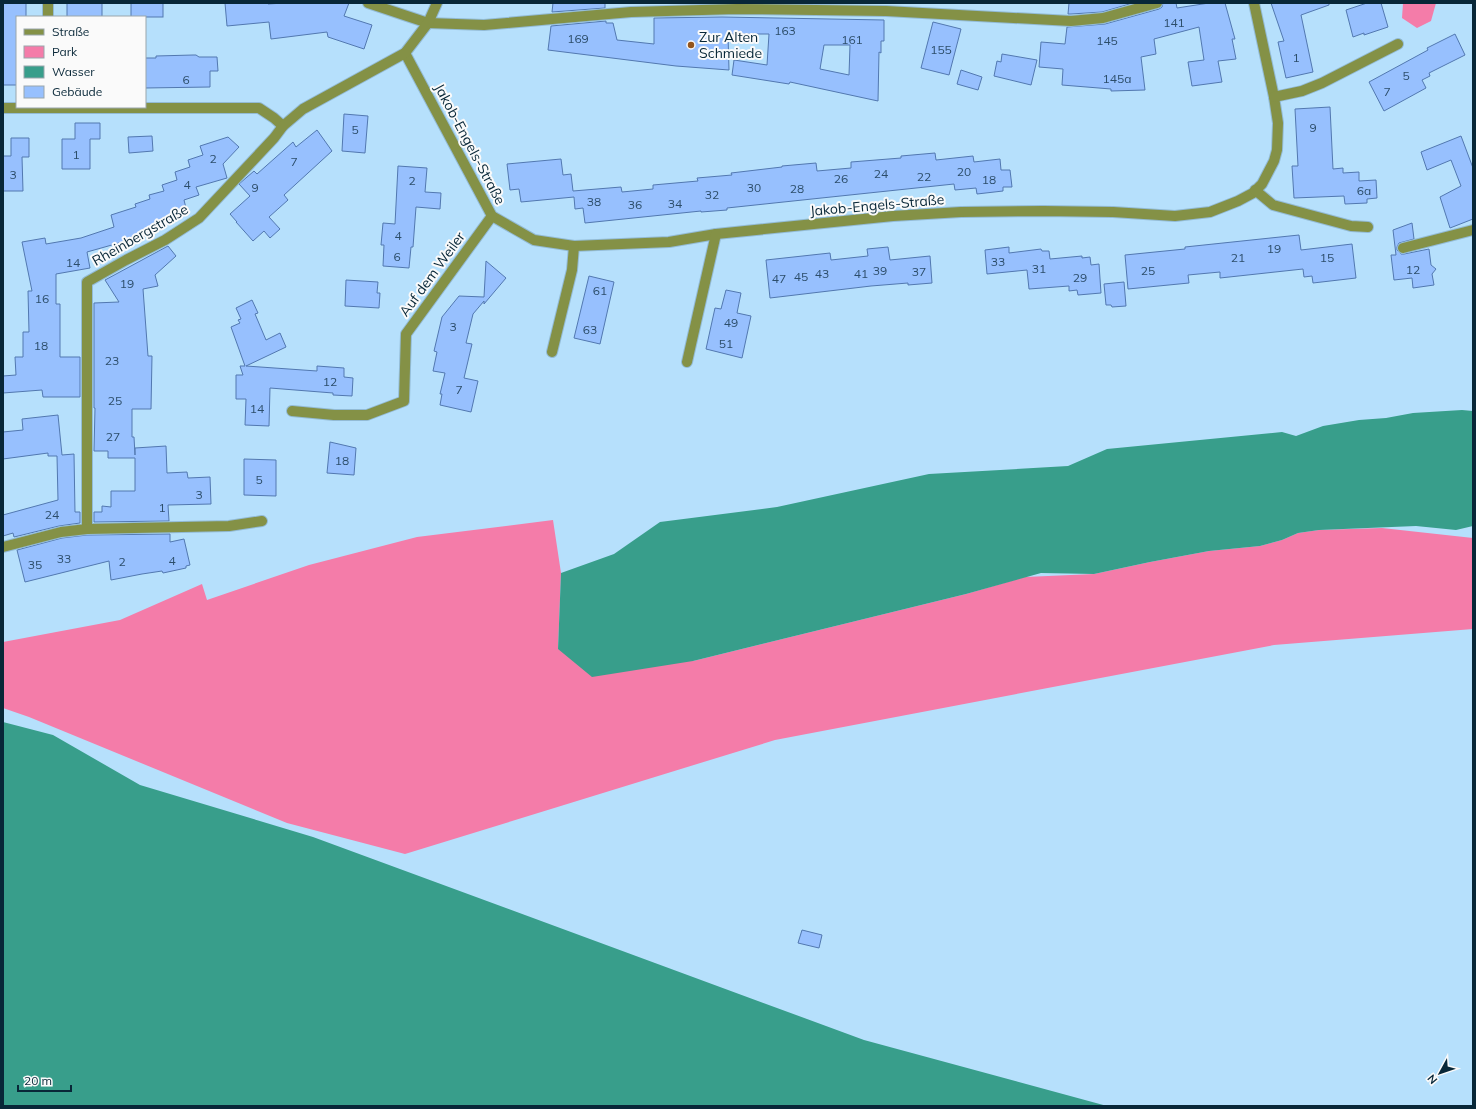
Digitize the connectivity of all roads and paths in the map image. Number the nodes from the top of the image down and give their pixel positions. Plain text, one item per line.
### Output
1 (48, 3) edge
2 (368, 3) edge
3 (436, 3) edge
4 (1157, 3) edge
5 (1254, 3) edge
6 (48, 16) edge
7 (428, 23) junction
8 (1398, 44) dead end
9 (405, 53) junction
10 (1274, 97) junction
11 (3, 108) edge
12 (16, 108) edge
13 (106, 108) edge
14 (283, 126) junction
15 (1256, 190) junction
16 (492, 216) junction
17 (1368, 227) dead end
18 (1473, 230) edge
19 (716, 234) junction
20 (574, 246) junction
21 (1403, 248) dead end
22 (552, 352) dead end
23 (687, 362) dead end
24 (292, 411) dead end
25 (262, 521) dead end
26 (87, 529) junction
27 (3, 547) edge

1 - 6 street
2 - 7 street
3 - 7 street, Rheinbergstraße
4 - 7 street
5 - 10 street, Jakob-Engels-Straße
7 - 9 street, Rheinbergstraße
8 - 10 street
9 - 14 street, Rheinbergstraße
9 - 16 street, Jakob-Engels-Straße
10 - 15 street, Jakob-Engels-Straße
11 - 12 street
13 - 14 street
14 - 26 street, Rheinbergstraße
15 - 17 street
15 - 19 street, Jakob-Engels-Straße
16 - 20 street, Jakob-Engels-Straße
16 - 24 street, Auf dem Weiler
18 - 21 street
19 - 20 street, Jakob-Engels-Straße
19 - 23 street
20 - 22 street
25 - 26 street
26 - 27 street

